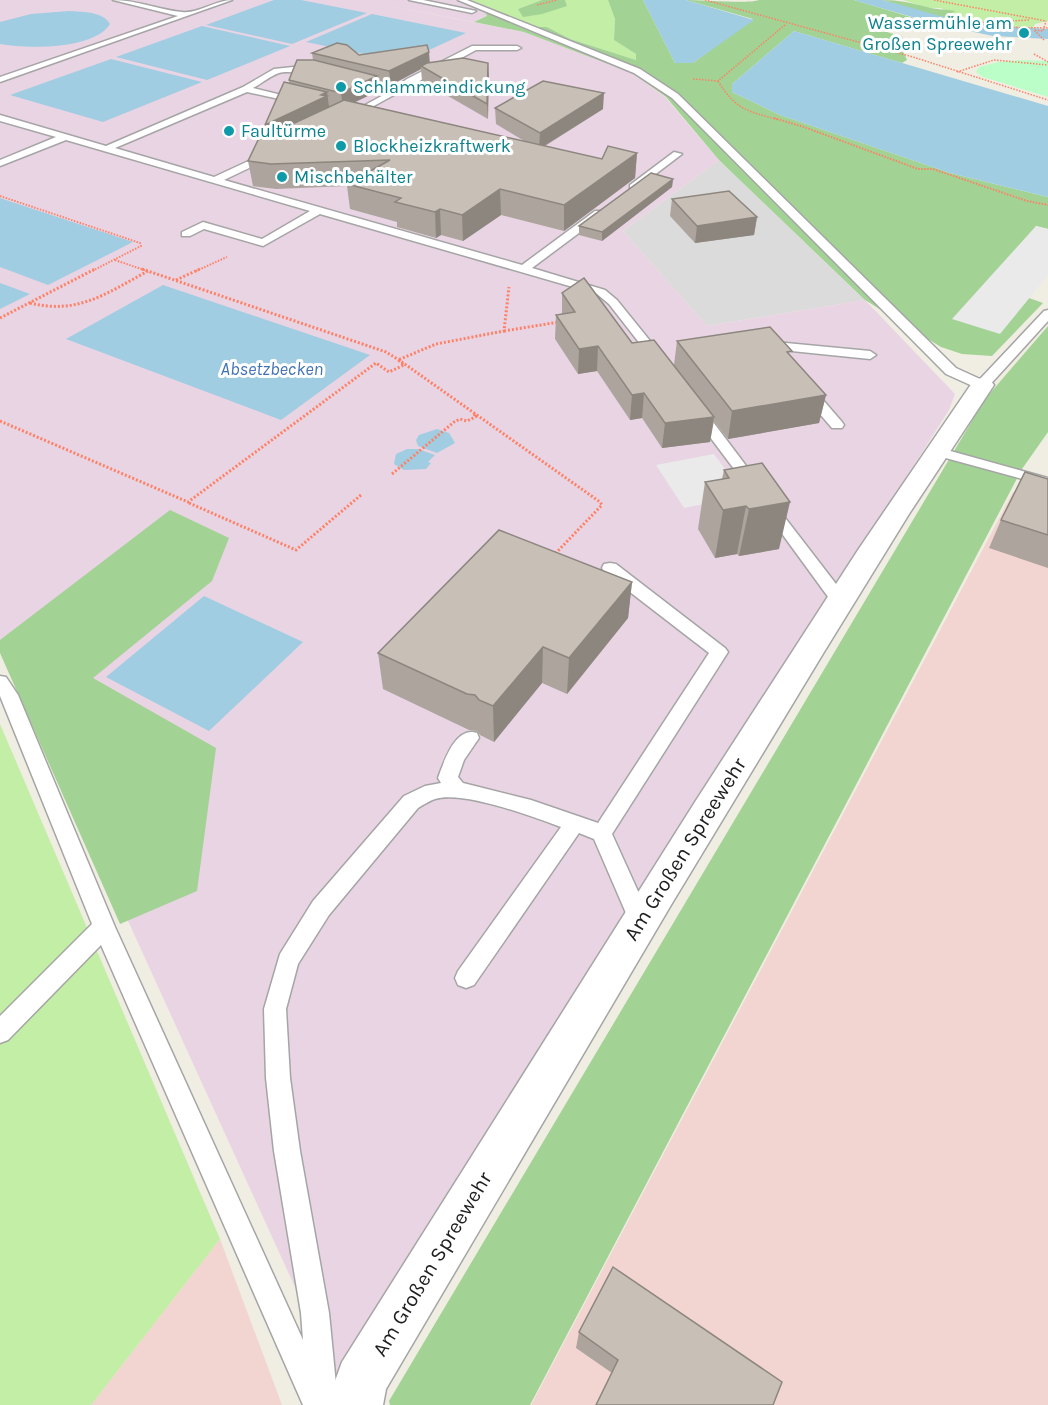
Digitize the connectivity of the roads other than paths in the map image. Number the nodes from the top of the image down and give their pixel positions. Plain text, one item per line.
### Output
1 (116, 0) edge
2 (229, 0) edge
3 (412, 0) edge
4 (461, 0) edge
5 (185, 15) junction
6 (502, 17) junction
7 (517, 48) dead end
8 (327, 73) edge
9 (3, 78) edge
10 (384, 86) edge
11 (246, 89) junction
12 (392, 94) junction
13 (304, 103) edge
14 (340, 116) edge
15 (0, 118) edge
16 (65, 137) junction
17 (106, 149) junction
18 (278, 150) edge
19 (677, 154) dead end
20 (0, 164) edge
21 (216, 180) junction
22 (620, 197) edge
23 (610, 204) edge
24 (319, 210) junction
25 (186, 234) dead end
26 (518, 267) junction
27 (1048, 314) edge
28 (870, 355) dead end
29 (665, 363) edge
30 (783, 363) edge
31 (798, 381) edge
32 (982, 385) junction
33 (695, 407) edge
34 (837, 425) dead end
35 (936, 451) junction
36 (1048, 482) edge
37 (610, 568) dead end
38 (840, 601) junction
39 (0, 682) edge
40 (470, 738) dead end
41 (457, 789) junction
42 (574, 825) junction
43 (602, 833) junction
44 (640, 920) junction
45 (104, 927) junction
46 (466, 978) dead end
47 (0, 1032) edge
48 (318, 1405) edge
49 (323, 1405) edge
50 (356, 1405) edge

1 - 5 lane
2 - 5 lane
3 - 6 lane
4 - 6 lane
5 - 9 lane
6 - 32 lane
7 - 12 lane
8 - 11 lane
10 - 12 lane
11 - 13 lane
11 - 17 lane
12 - 14 lane
15 - 16 lane
16 - 17 lane
16 - 20 lane
17 - 21 lane
18 - 21 lane
19 - 22 lane
21 - 24 lane
23 - 26 lane
24 - 25 lane
24 - 26 lane
26 - 29 lane
27 - 32 lane, Am Großen Spreewehr
28 - 30 lane
31 - 34 lane
32 - 35 street, Am Großen Spreewehr
33 - 38 lane
35 - 36 lane
35 - 38 street, Am Großen Spreewehr
37 - 43 lane
38 - 44 street, Am Großen Spreewehr
39 - 45 lane
40 - 41 lane
41 - 42 lane
41 - 49 lane
42 - 43 lane
42 - 46 lane
43 - 44 lane
44 - 50 street, Am Großen Spreewehr
45 - 47 lane
45 - 48 lane

